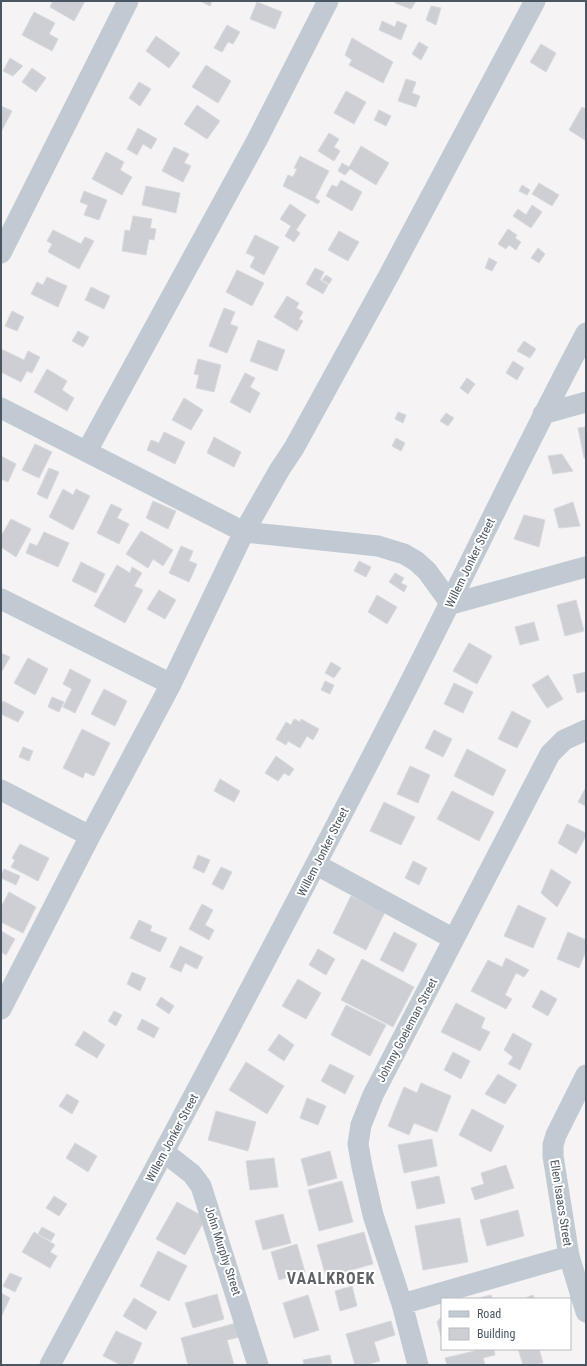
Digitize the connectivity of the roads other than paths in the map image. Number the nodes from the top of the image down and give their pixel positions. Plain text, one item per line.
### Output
1 (128, 1) edge
2 (328, 1) edge
3 (534, 1) edge
4 (1, 253) edge
5 (586, 333) edge
6 (586, 402) edge
7 (1, 408) edge
8 (543, 414) junction
9 (87, 451) junction
10 (244, 532) junction
11 (586, 567) edge
12 (1, 599) edge
13 (451, 604) junction
14 (171, 684) junction
15 (586, 730) edge
16 (1, 790) edge
17 (90, 836) junction
18 (316, 865) junction
19 (454, 939) junction
20 (8, 979) edge
21 (1, 1010) edge
22 (586, 1075) edge
23 (164, 1152) junction
24 (569, 1256) junction
25 (402, 1304) junction
26 (586, 1312) edge
27 (50, 1365) edge
28 (258, 1365) edge
29 (418, 1365) edge

1 - 4 street
2 - 9 street
3 - 10 street
5 - 8 street, Willem Jonker Street
6 - 8 street
7 - 9 street
8 - 13 street, Willem Jonker Street
9 - 10 street
10 - 13 street
10 - 14 street
11 - 13 street
12 - 14 street
13 - 18 street, Willem Jonker Street
14 - 17 street
15 - 19 street, Johnny Goeieman Street
16 - 17 street
17 - 20 street
18 - 19 street
18 - 23 street, Willem Jonker Street
19 - 25 street, Johnny Goeieman Street
20 - 21 street
22 - 24 street, Ellen Isaacs Street
23 - 27 street, Willem Jonker Street
23 - 28 street, John Murphy Street
24 - 25 street
24 - 26 street, Ellen Isaacs Street
25 - 29 street, Johnny Goeieman Street

